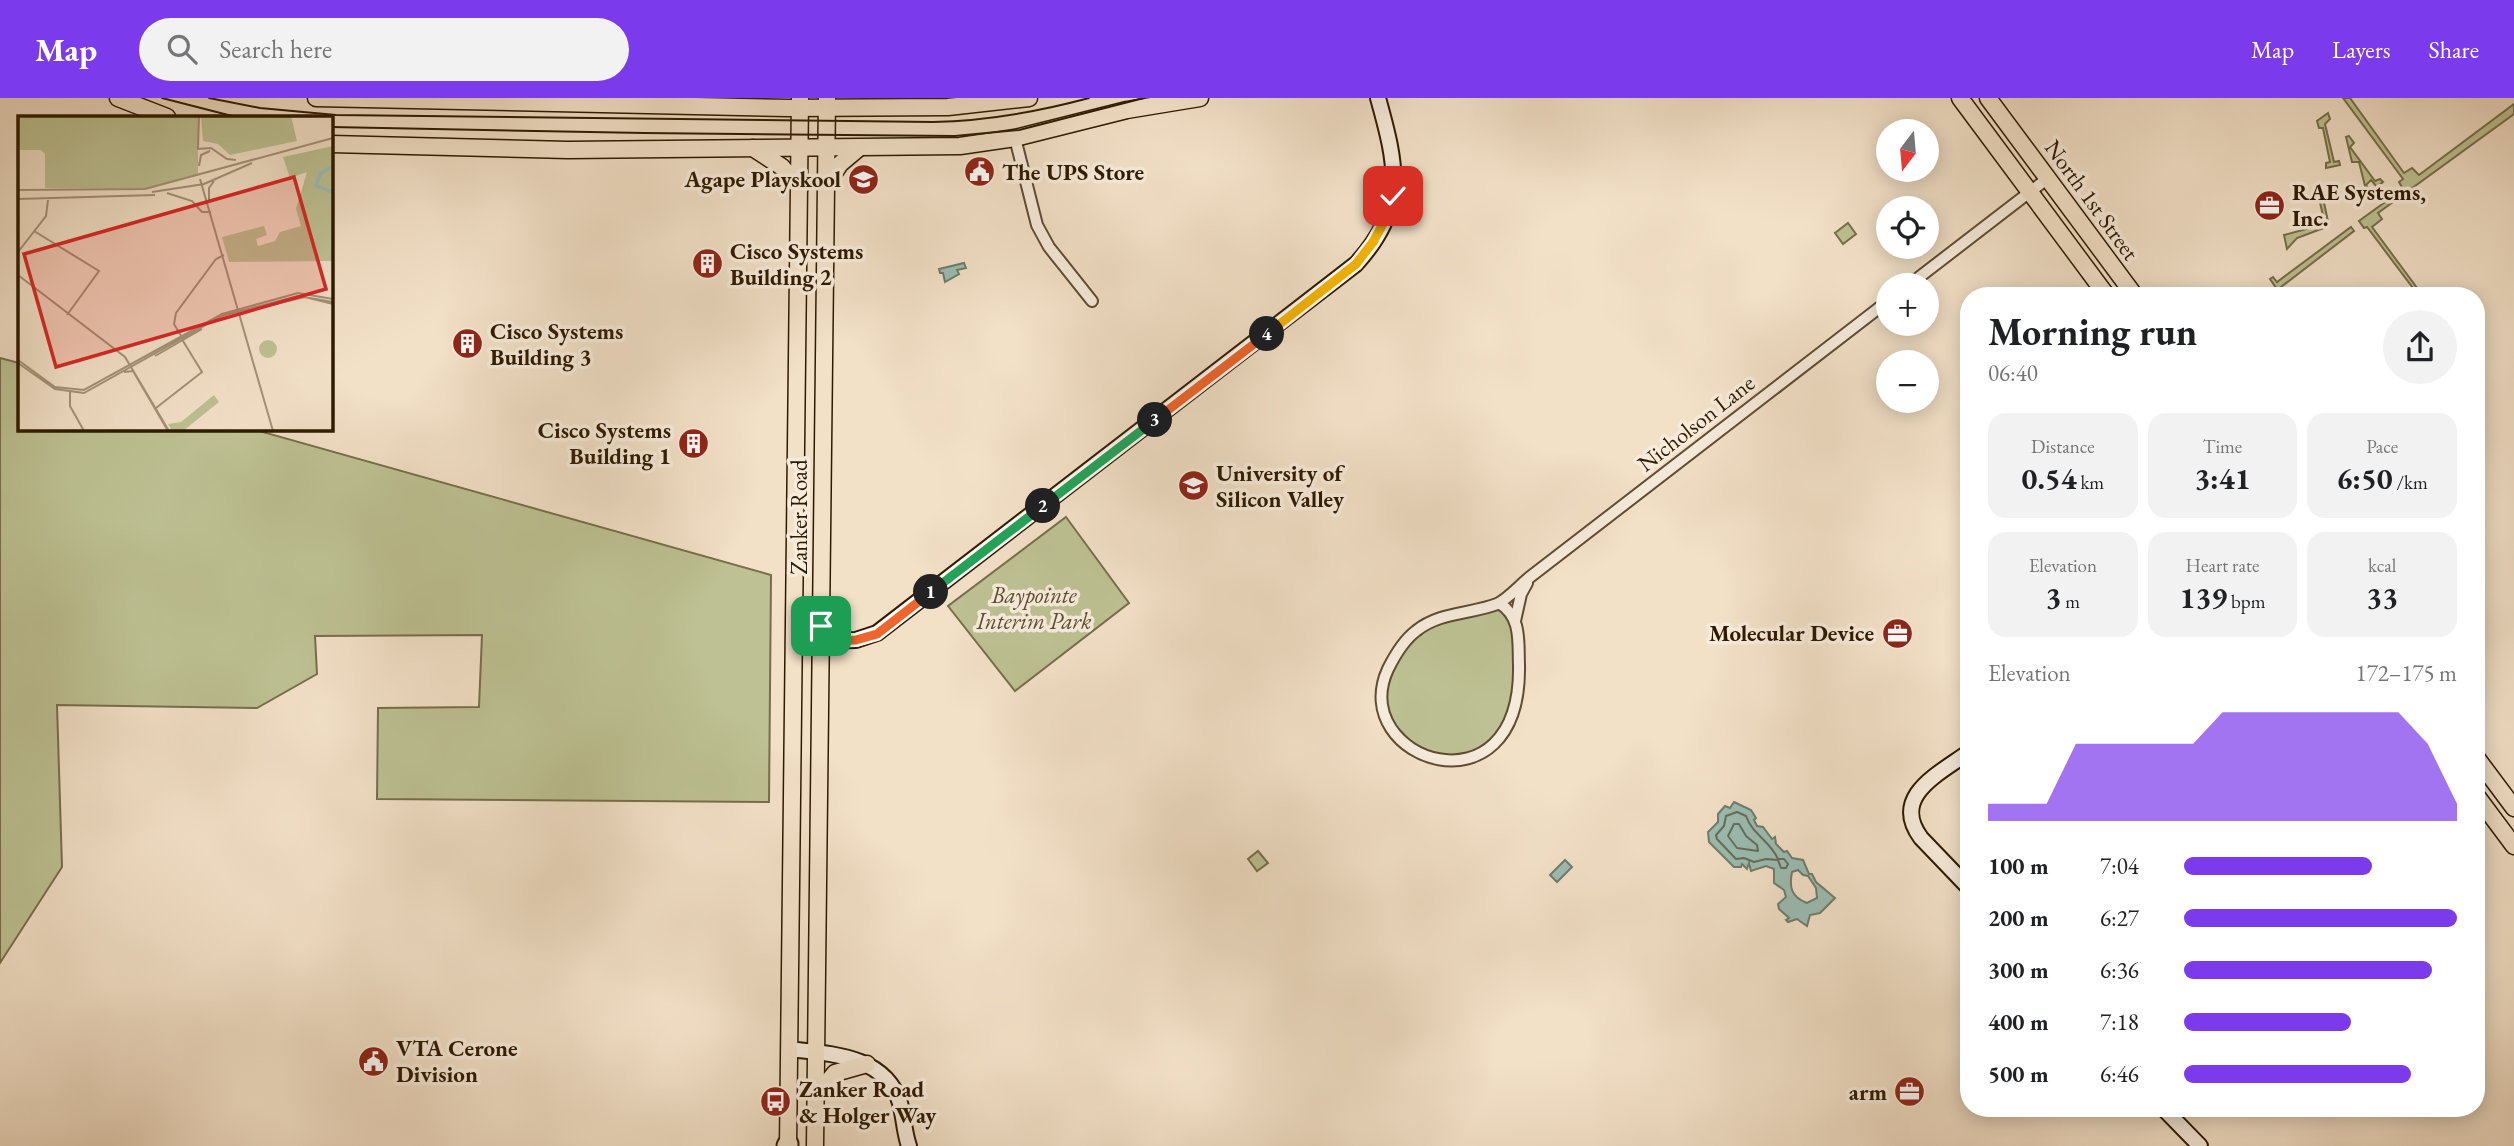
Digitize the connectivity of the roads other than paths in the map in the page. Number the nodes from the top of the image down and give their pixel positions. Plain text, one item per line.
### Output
1 (118, 98) edge
2 (316, 98) edge
3 (774, 98) edge
4 (849, 98) edge
5 (1028, 98) edge
6 (1200, 98) edge
7 (1378, 98) edge
8 (1960, 98) edge
9 (1988, 98) edge
10 (800, 103) edge
11 (827, 103) edge
12 (756, 107) junction
13 (865, 107) junction
14 (164, 116) edge
15 (1015, 138) junction
16 (332, 145) edge
17 (800, 147) junction
18 (827, 147) junction
19 (753, 148) junction
20 (859, 148) junction
21 (2048, 178) junction
22 (826, 185) junction
23 (800, 187) junction
24 (2030, 192) junction
25 (1925, 273) edge
26 (2099, 287) edge
27 (2128, 287) edge
28 (1092, 301) dead end
29 (1876, 310) edge
30 (1530, 577) junction
31 (1499, 603) junction
32 (1515, 621) junction
33 (821, 641) junction
34 (794, 642) junction
35 (1960, 759) edge
36 (2485, 769) edge
37 (2485, 807) edge
38 (2514, 808) edge
39 (2514, 846) edge
40 (1960, 879) edge
41 (789, 1049) junction
42 (817, 1052) junction
43 (867, 1064) junction
44 (815, 1099) junction
45 (2173, 1117) edge
46 (788, 1145) edge
47 (816, 1146) edge
48 (909, 1146) edge
49 (2200, 1146) edge

1 - 14 main road
2 - 12 main road
3 - 12 main road
4 - 13 main road
5 - 13 main road
6 - 15 main road
7 - 33 main road
8 - 24 main road, North 1st Street
9 - 21 main road, North 1st Street
10 - 11 main road
10 - 12 main road
10 - 17 main road, Zanker Road
11 - 13 main road
11 - 18 main road, Zanker Road
15 - 20 main road
15 - 28 street
16 - 19 main road
17 - 18 main road
17 - 19 main road
17 - 23 main road, Zanker Road
18 - 20 main road
18 - 22 main road, Zanker Road
19 - 23 main road
20 - 22 main road
21 - 24 street
21 - 27 main road, North 1st Street
22 - 33 main road, Zanker Road
23 - 34 main road, Zanker Road
24 - 25 street
24 - 26 main road, North 1st Street
29 - 30 street, Nicholson Lane
30 - 31 street, Nicholson Lane
30 - 32 street, Nicholson Lane
31 - 32 street
31 - 32 street, Nicholson Lane
33 - 34 main road
33 - 42 main road, Zanker Road
34 - 41 main road, Zanker Road
35 - 40 main road
36 - 38 main road
37 - 39 main road
41 - 42 main road
41 - 46 main road, Zanker Road
42 - 43 main road
42 - 44 main road, Zanker Road
43 - 44 main road
43 - 48 main road
44 - 47 main road, Zanker Road
45 - 49 main road

